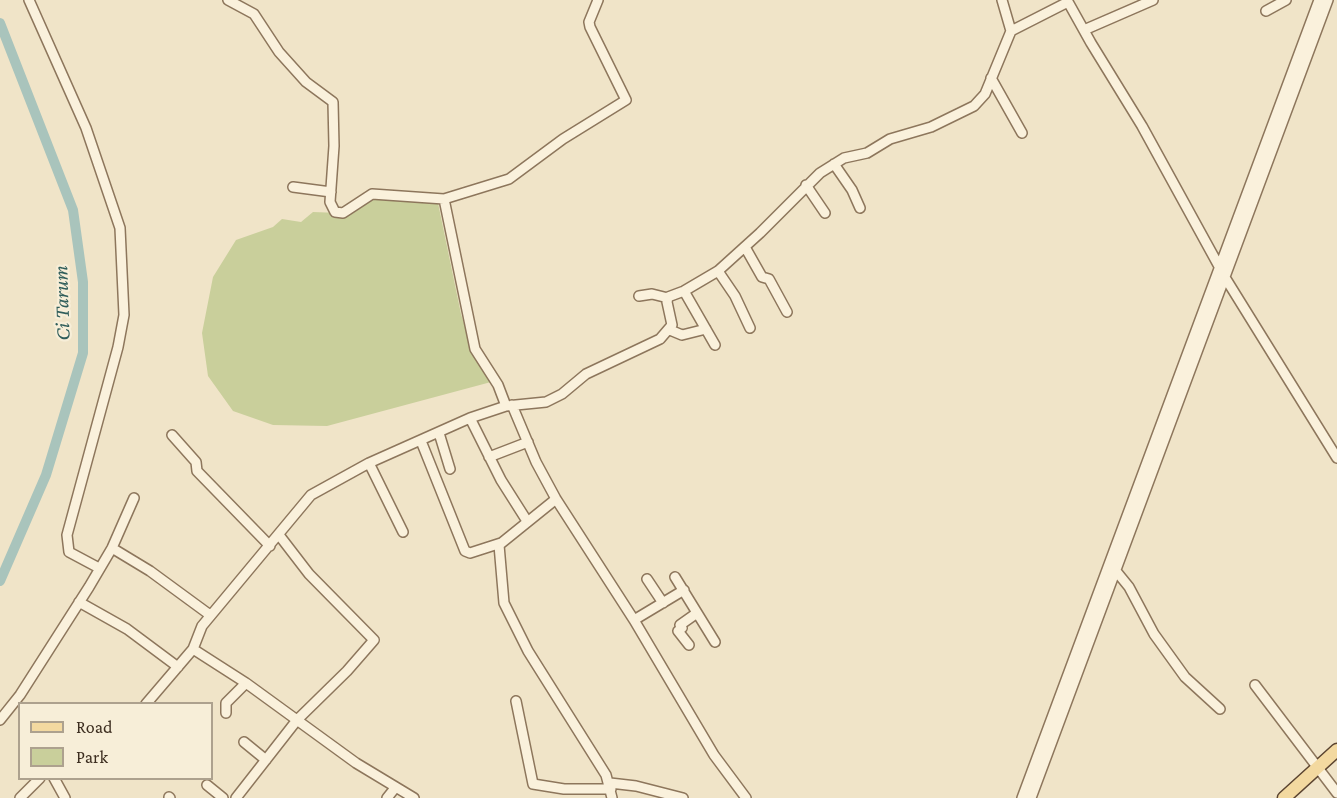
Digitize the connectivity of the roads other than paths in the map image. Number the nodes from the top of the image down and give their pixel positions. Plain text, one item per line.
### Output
1 (29, 0) edge
2 (228, 0) edge
3 (598, 0) edge
4 (1002, 0) edge
5 (1153, 0) edge
6 (1286, 0) edge
7 (1319, 0) edge
8 (1328, 0) edge
9 (1068, 1) edge
10 (1266, 11) dead end
11 (1084, 30) junction
12 (1011, 31) junction
13 (991, 78) junction
14 (1022, 134) dead end
15 (834, 164) junction
16 (806, 185) junction
17 (293, 187) dead end
18 (331, 192) junction
19 (444, 199) junction
20 (860, 208) dead end
21 (825, 213) dead end
22 (746, 247) junction
23 (1221, 268) junction
24 (718, 271) junction
25 (1226, 279) junction
26 (684, 291) junction
27 (639, 296) dead end
28 (668, 298) junction
29 (787, 312) dead end
30 (750, 328) dead end
31 (706, 329) junction
32 (670, 330) junction
33 (715, 345) dead end
34 (509, 405) junction
35 (470, 418) junction
36 (439, 433) junction
37 (172, 435) dead end
38 (421, 441) junction
39 (528, 442) junction
40 (489, 457) junction
41 (1337, 458) edge
42 (369, 463) junction
43 (450, 469) dead end
44 (134, 498) dead end
45 (556, 499) junction
46 (527, 521) junction
47 (403, 532) dead end
48 (279, 535) junction
49 (501, 543) junction
50 (270, 546) junction
51 (112, 548) junction
52 (99, 568) junction
53 (1116, 571) junction
54 (675, 577) dead end
55 (647, 579) dead end
56 (684, 590) junction
57 (79, 602) junction
58 (663, 603) junction
59 (697, 613) junction
60 (210, 615) junction
61 (634, 620) junction
62 (715, 642) dead end
63 (689, 645) dead end
64 (193, 649) junction
65 (178, 667) junction
66 (246, 683) junction
67 (1255, 685) dead end
68 (516, 701) dead end
69 (148, 702) edge
70 (1220, 709) dead end
71 (226, 712) dead end
72 (0, 720) edge
73 (297, 720) junction
74 (244, 742) dead end
75 (1337, 750) edge
76 (266, 760) junction
77 (1317, 768) junction
78 (38, 780) edge
79 (55, 780) edge
80 (207, 785) dead end
81 (395, 788) junction
82 (611, 790) edge
83 (1337, 793) edge
84 (741, 796) edge
85 (20, 798) edge
86 (65, 798) edge
87 (223, 798) edge
88 (236, 798) edge
89 (387, 798) edge
90 (414, 798) edge
91 (683, 798) edge
92 (1022, 798) edge
93 (1031, 798) edge
94 (1284, 798) edge

1 - 52 street
2 - 18 street
3 - 19 street
4 - 12 street
5 - 11 street
6 - 10 street
7 - 23 street
8 - 25 street
9 - 11 street
9 - 12 street
11 - 23 street
12 - 13 street
13 - 14 street
13 - 15 street
15 - 16 street
15 - 20 street
16 - 21 street
16 - 22 street
17 - 18 street
18 - 19 street
19 - 34 street
22 - 24 street
22 - 29 street
23 - 25 street
23 - 92 street
24 - 26 street
24 - 30 street
25 - 41 street
25 - 53 street
26 - 28 street
26 - 31 street
27 - 28 street
28 - 32 street
31 - 32 street
31 - 33 street
32 - 34 street
34 - 35 street
34 - 39 street
35 - 36 street
35 - 40 street
36 - 38 street
36 - 43 street
37 - 50 street
38 - 42 street
38 - 49 street
39 - 40 street
39 - 45 street
40 - 46 street
42 - 47 street
42 - 48 street
44 - 51 street
45 - 46 street
45 - 61 street
46 - 49 street
48 - 50 street
48 - 73 street
49 - 82 street
50 - 60 street
51 - 52 street
51 - 60 street
52 - 57 street
53 - 70 street
53 - 93 street
54 - 56 street
55 - 58 street
56 - 58 street
56 - 59 street
57 - 65 street
57 - 72 street
58 - 61 street
59 - 62 street
59 - 63 street
60 - 64 street
61 - 84 street
64 - 65 street
64 - 66 street
65 - 69 street
66 - 71 street
66 - 73 street
67 - 77 street
68 - 82 street
73 - 76 street
73 - 81 street
74 - 76 street
75 - 77 main road
76 - 88 street
77 - 83 street
77 - 94 main road
78 - 85 street
79 - 86 street
80 - 87 street
81 - 89 street
81 - 90 street
82 - 91 street

